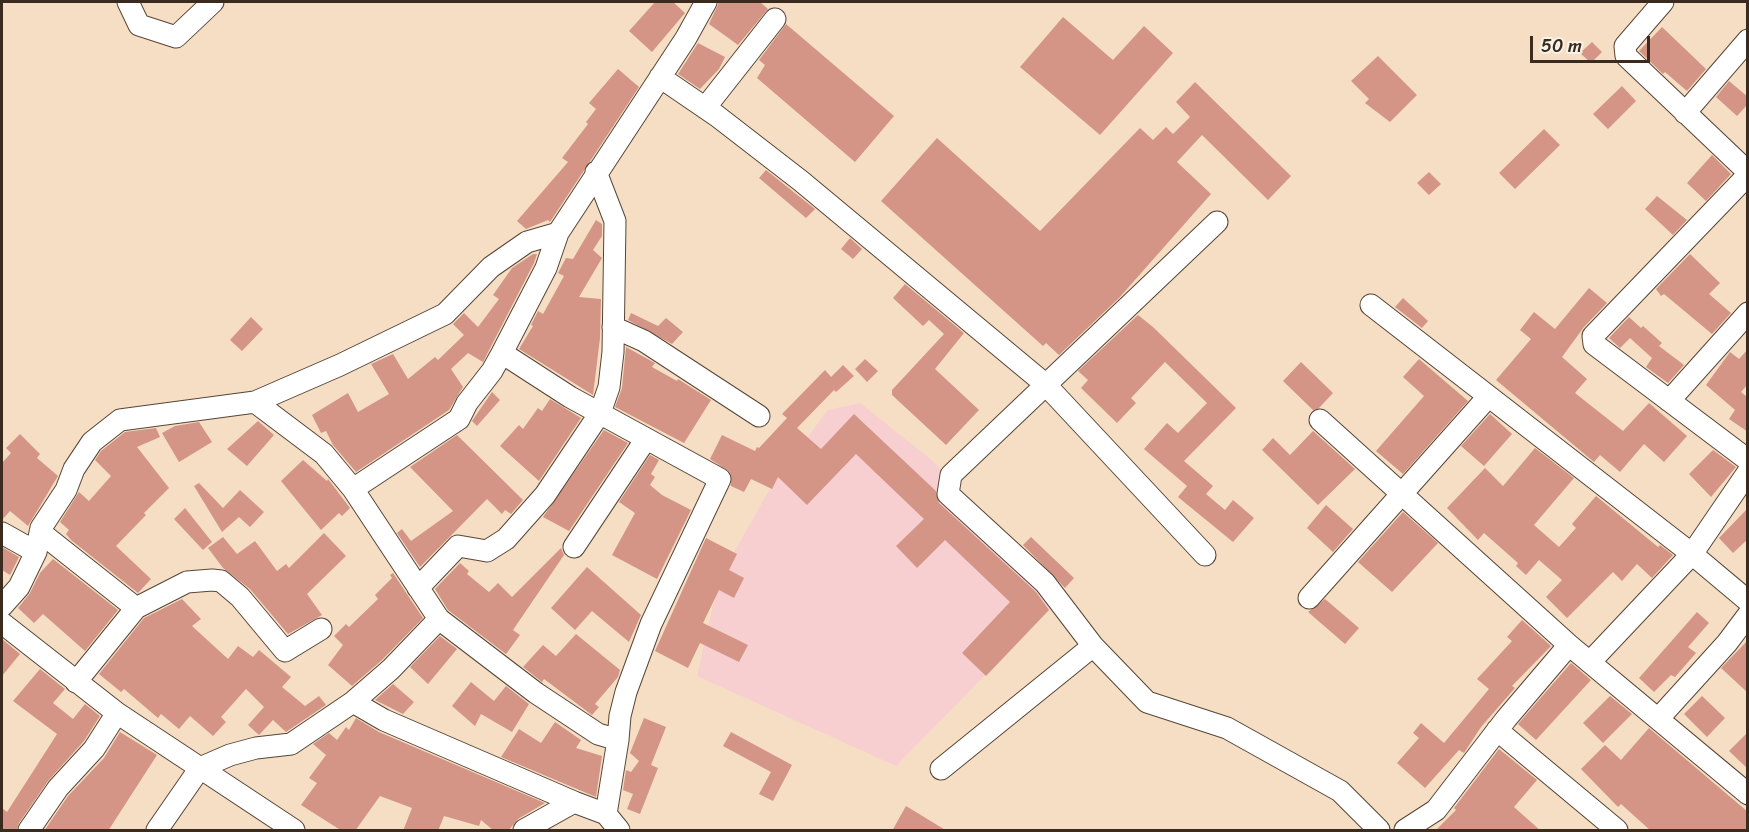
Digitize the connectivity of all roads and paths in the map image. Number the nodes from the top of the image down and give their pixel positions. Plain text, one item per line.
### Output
1 (128, 2) edge
2 (213, 2) edge
3 (706, 2) edge
4 (1663, 2) edge
5 (776, 19) dead end
6 (1748, 40) edge
7 (660, 77) junction
8 (705, 108) junction
9 (1685, 112) junction
10 (596, 172) junction
11 (1748, 173) edge
12 (1217, 222) dead end
13 (558, 232) junction
14 (1371, 304) dead end
15 (1748, 313) edge
16 (613, 327) junction
17 (502, 353) junction
18 (1045, 384) junction
19 (1488, 397) junction
20 (1669, 401) junction
21 (255, 402) junction
22 (600, 412) junction
23 (759, 416) dead end
24 (1320, 420) dead end
25 (645, 439) junction
26 (1748, 459) edge
27 (1748, 472) edge
28 (353, 489) junction
29 (1402, 492) junction
30 (2, 533) edge
31 (38, 542) junction
32 (574, 547) dead end
33 (1692, 554) junction
34 (1205, 555) dead end
35 (418, 588) junction
36 (1309, 598) dead end
37 (1748, 601) edge
38 (2, 606) edge
39 (136, 608) junction
40 (1748, 615) edge
41 (439, 619) junction
42 (2, 623) edge
43 (321, 629) dead end
44 (1569, 645) junction
45 (1093, 646) junction
46 (1590, 662) junction
47 (76, 682) junction
48 (353, 702) junction
49 (117, 713) junction
50 (1659, 719) junction
51 (1497, 730) junction
52 (618, 740) junction
53 (200, 768) junction
54 (941, 769) dead end
55 (1744, 785) edge
56 (574, 802) junction
57 (612, 822) edge
58 (29, 831) edge
59 (157, 831) edge
60 (294, 831) edge
61 (524, 831) edge
62 (1379, 831) edge
63 (1405, 831) edge
64 (1617, 831) edge

1 - 2 street
3 - 7 street
4 - 9 street
5 - 8 street
6 - 9 street
7 - 8 street
7 - 10 street
8 - 18 street
9 - 11 street
10 - 13 street
10 - 16 street
11 - 20 street
12 - 18 street
13 - 17 street
13 - 21 street
14 - 19 street
15 - 20 street
16 - 22 street
16 - 23 street
17 - 22 street
17 - 28 street
18 - 34 street
18 - 45 street
19 - 29 street
19 - 33 street
20 - 26 street
21 - 28 street
21 - 31 street
22 - 25 street
22 - 35 street
24 - 29 street
25 - 32 street
25 - 52 street
27 - 33 street
28 - 35 street
29 - 36 street
29 - 44 street
30 - 31 street
31 - 38 street
31 - 39 street
33 - 37 street
33 - 46 street
35 - 41 street
39 - 43 street
39 - 47 street
40 - 50 street
41 - 48 street
41 - 52 street
42 - 47 street
44 - 46 street
44 - 51 street
45 - 54 street
45 - 62 street
46 - 50 street
47 - 49 street
48 - 53 street
48 - 56 street
49 - 53 street
49 - 58 street
50 - 55 street
51 - 63 street
51 - 64 street
52 - 57 street
53 - 59 street
53 - 60 street
56 - 57 street
56 - 61 street

